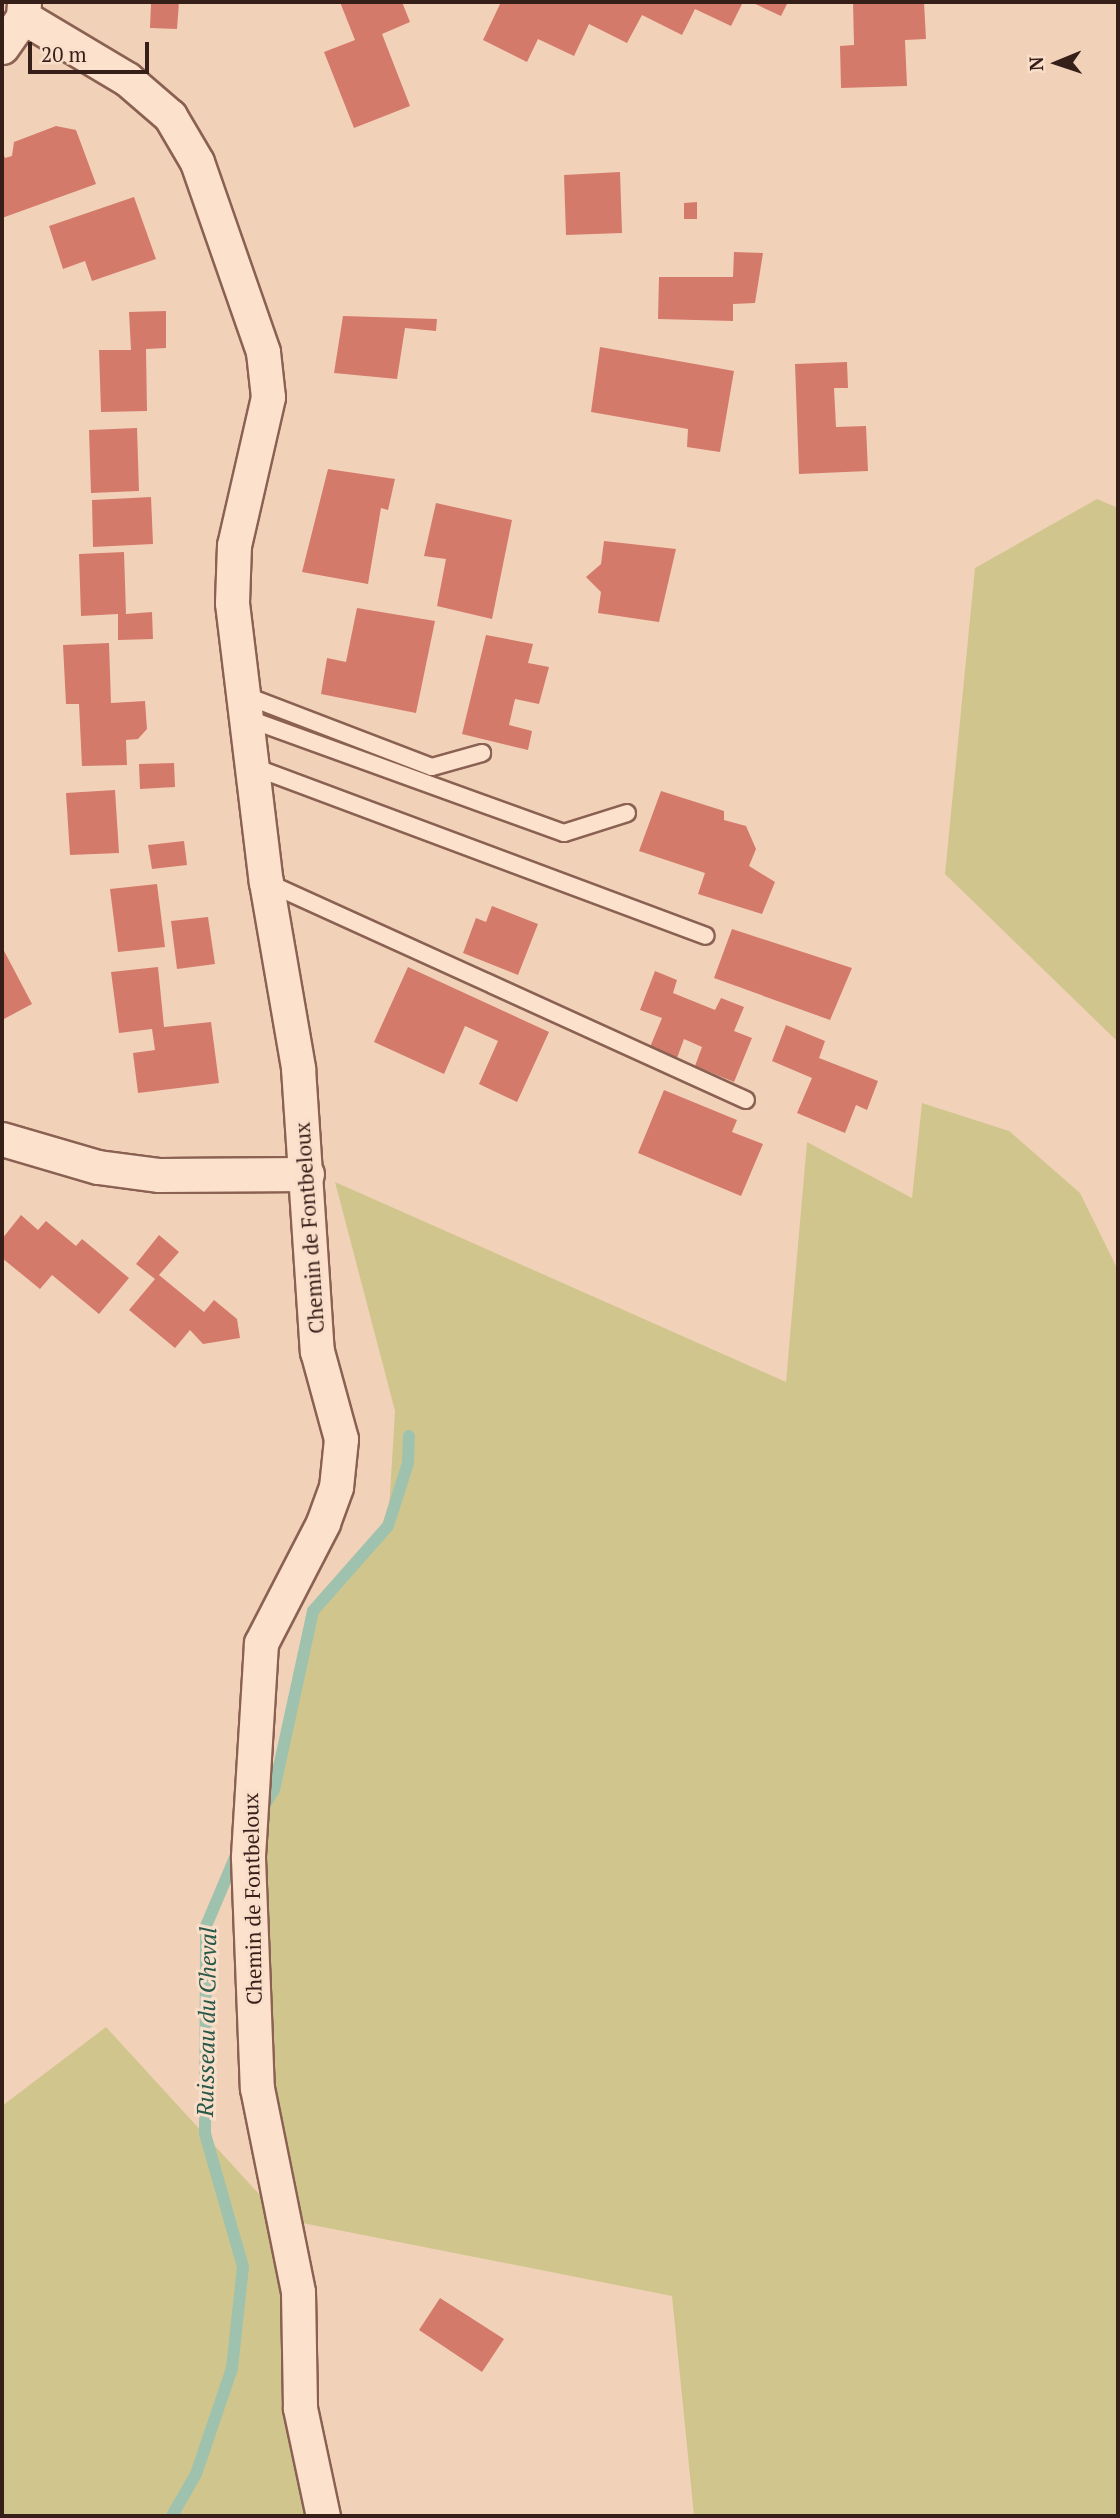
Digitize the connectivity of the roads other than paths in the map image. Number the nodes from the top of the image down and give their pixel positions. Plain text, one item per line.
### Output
1 (24, 9) edge
2 (2, 47) edge
3 (245, 707) junction
4 (482, 753) dead end
5 (254, 767) junction
6 (627, 813) dead end
7 (266, 882) junction
8 (705, 936) dead end
9 (746, 1101) dead end
10 (2, 1139) edge
11 (307, 1174) junction
12 (323, 2516) edge

1 - 2 street
1 - 3 street, Chemin de Fontbeloux
3 - 4 lane
3 - 5 street, Chemin de Fontbeloux
3 - 6 lane
5 - 7 street, Chemin de Fontbeloux
5 - 8 lane
7 - 9 lane
7 - 11 street, Chemin de Fontbeloux
10 - 11 street
11 - 12 street, Chemin de Fontbeloux

